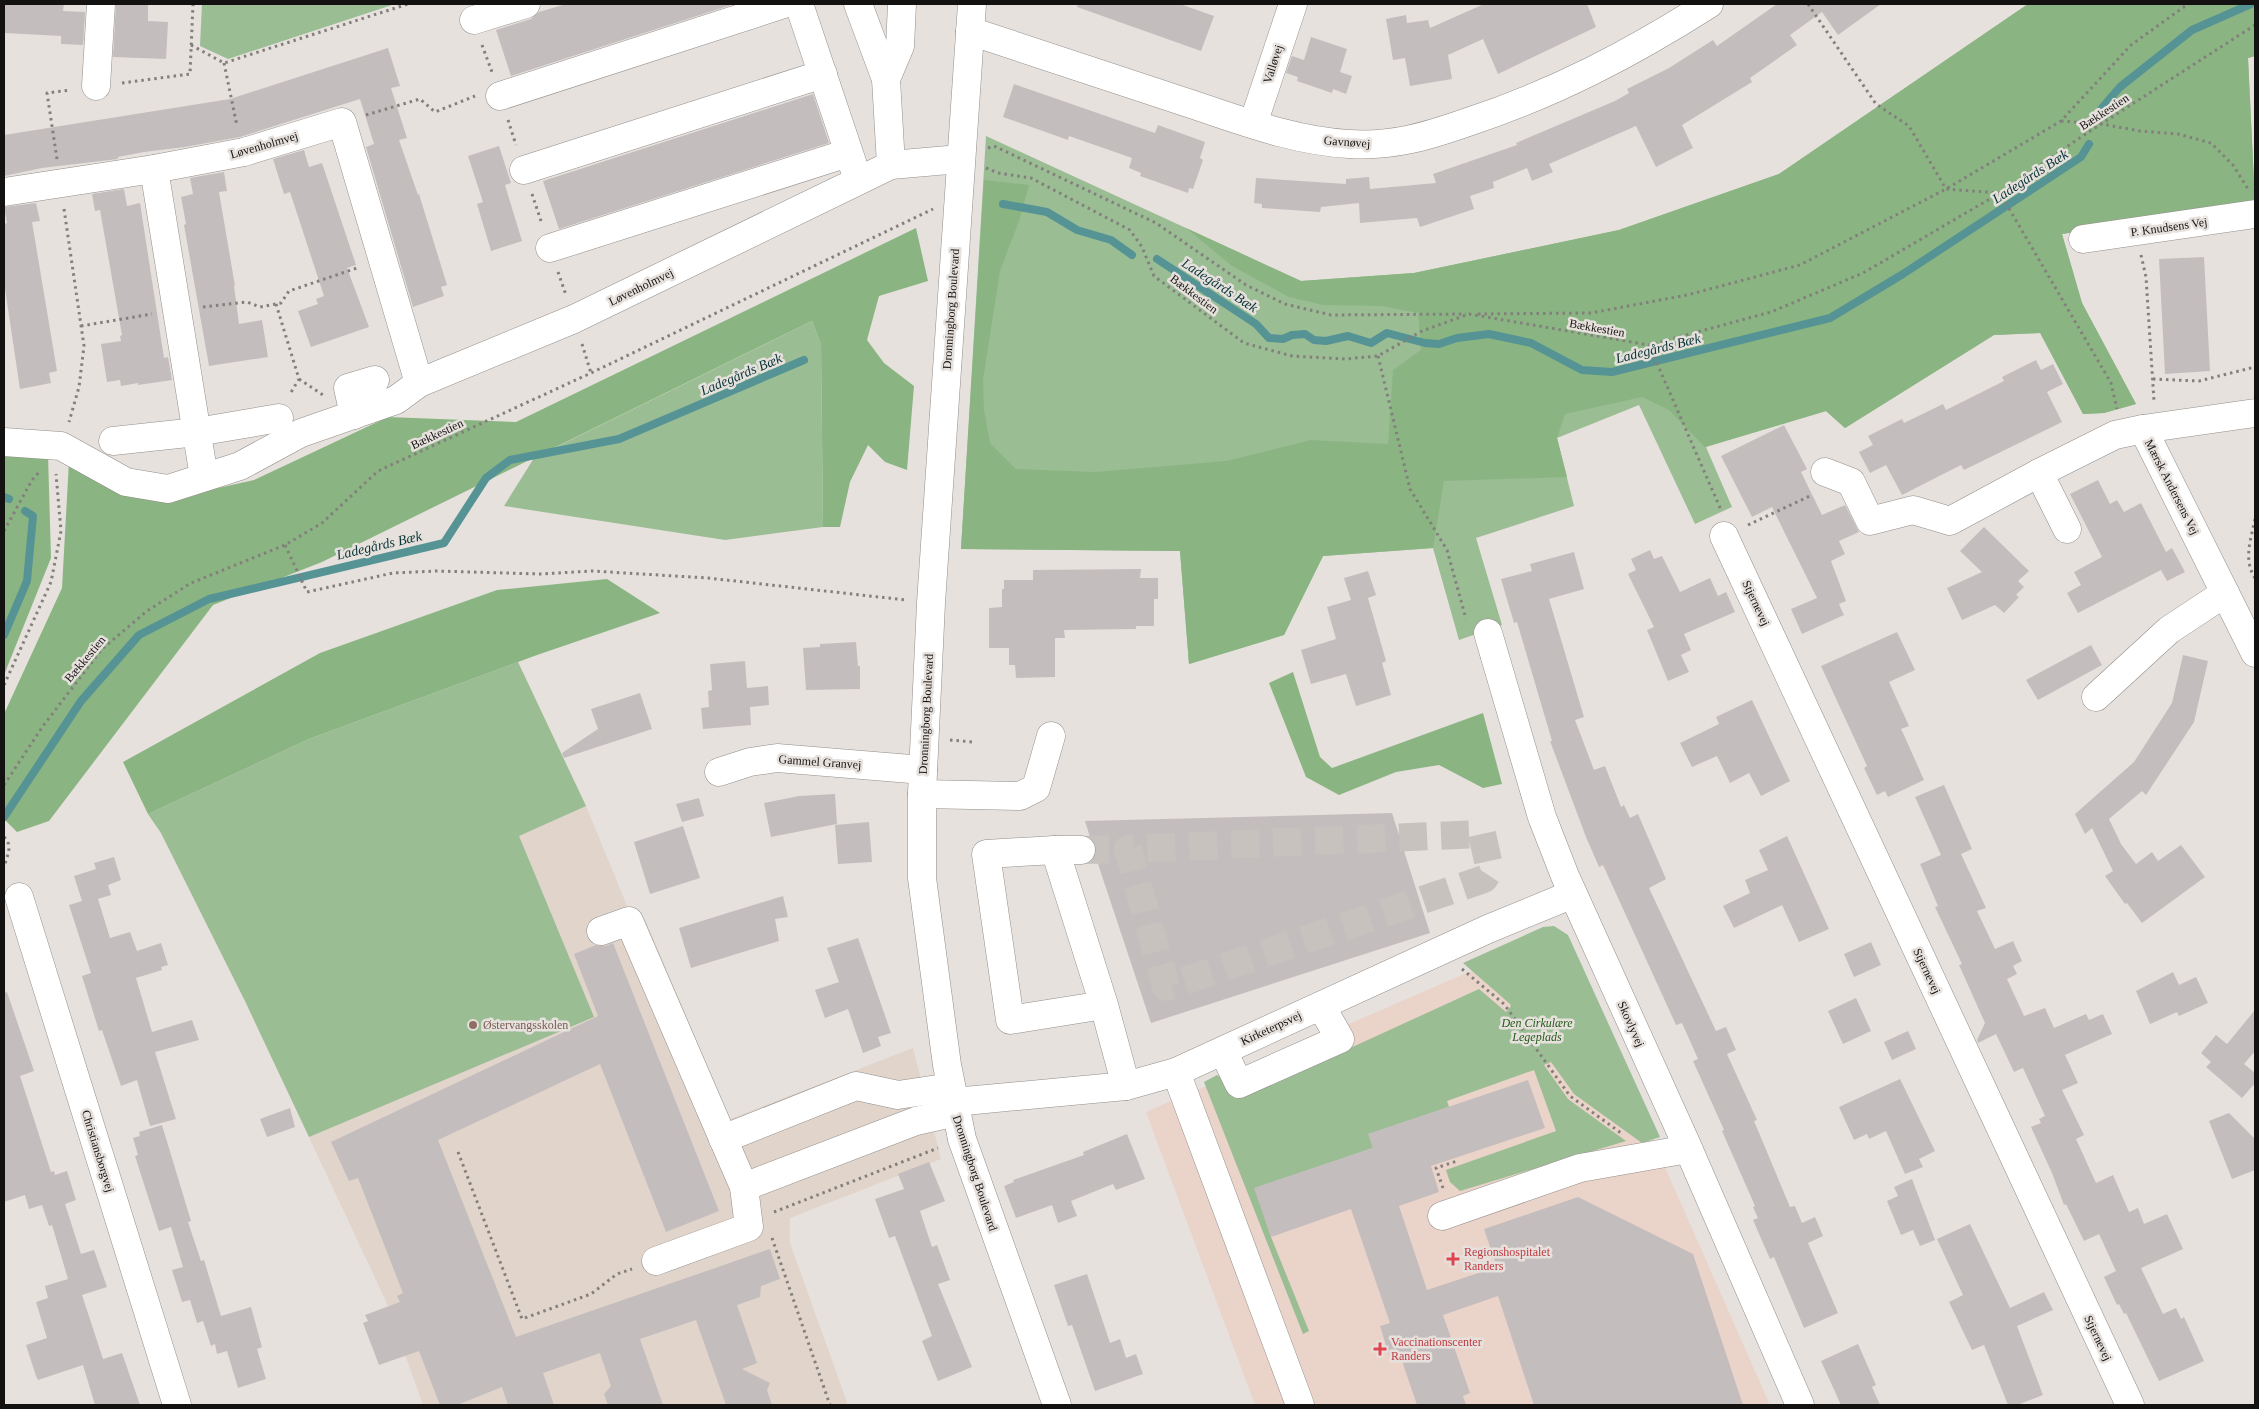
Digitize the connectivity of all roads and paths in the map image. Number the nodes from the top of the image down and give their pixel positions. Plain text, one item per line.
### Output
1 (100, 4) edge
2 (193, 4) edge
3 (408, 4) edge
4 (526, 4) edge
5 (784, 4) edge
6 (799, 4) edge
7 (858, 4) edge
8 (902, 4) edge
9 (972, 4) edge
10 (1293, 4) edge
11 (1709, 4) edge
12 (1808, 4) edge
13 (2188, 4) edge
14 (474, 20) dead end
15 (2255, 25) edge
16 (970, 31) junction
17 (191, 45) junction
18 (224, 64) junction
19 (823, 74) junction
20 (886, 79) junction
21 (96, 86) junction
22 (490, 95) joint
23 (2061, 121) junction
24 (342, 122) junction
25 (1254, 124) junction
26 (2102, 124) junction
27 (244, 152) junction
28 (848, 153) junction
29 (960, 159) junction
30 (891, 165) junction
31 (154, 169) junction
32 (524, 170) dead end
33 (858, 182) junction
34 (60, 185) junction
35 (1946, 189) junction
36 (4, 192) edge
37 (2000, 193) junction
38 (2253, 203) edge
39 (958, 207) junction
40 (2082, 240) dead end
41 (550, 248) dead end
42 (2140, 251) dead end
43 (383, 260) junction
44 (276, 304) junction
45 (177, 310) junction
46 (1469, 314) junction
47 (81, 326) junction
48 (1649, 346) junction
49 (1378, 356) junction
50 (2255, 367) edge
51 (375, 380) dead end
52 (2153, 380) junction
53 (419, 383) junction
54 (2154, 402) dead end
55 (2117, 409) dead end
56 (2255, 413) edge
57 (354, 414) junction
58 (279, 418) joint
59 (2142, 429) junction
60 (197, 432) junction
61 (113, 441) dead end
62 (4, 442) edge
63 (61, 446) junction
64 (2039, 472) junction
65 (1829, 474) joint
66 (204, 477) junction
67 (2255, 519) edge
68 (2067, 529) dead end
69 (4, 531) edge
70 (1724, 536) junction
71 (284, 545) junction
72 (2255, 578) edge
73 (2225, 593) junction
74 (931, 603) junction
75 (1488, 633) joint
76 (2255, 654) edge
77 (4, 685) edge
78 (2096, 697) dead end
79 (1051, 736) dead end
80 (719, 772) dead end
81 (923, 782) junction
82 (4, 785) edge
83 (5, 838) edge
84 (4, 867) edge
85 (1573, 894) junction
86 (20, 897) dead end
87 (600, 931) dead end
88 (1449, 947) junction
89 (1104, 1005) junction
90 (1321, 1006) junction
91 (1223, 1051) junction
92 (1176, 1072) junction
93 (1126, 1086) junction
94 (953, 1100) junction
95 (723, 1139) junction
96 (962, 1139) junction
97 (1688, 1149) junction
98 (458, 1152) dead end
99 (1640, 1157) junction
100 (1457, 1162) dead end
101 (744, 1187) junction
102 (1447, 1214) joint
103 (756, 1218) junction
104 (656, 1261) joint
105 (177, 1405) edge
106 (830, 1405) edge
107 (1056, 1405) edge
108 (1300, 1405) edge
109 (1799, 1405) edge
110 (2129, 1405) edge

1 - 21 street
2 - 17 path
3 - 18 path
4 - 14 street
5 - 22 street
6 - 19 street
7 - 20 street
8 - 20 street
9 - 16 street, Dronningborg Boulevard
10 - 25 street, Valløvej
11 - 25 street, Gavnøvej
12 - 35 path
13 - 23 path
15 - 26 path, Bækkestien
16 - 25 street, Gavnøvej
16 - 29 street, Dronningborg Boulevard
17 - 18 path
17 - 21 path
18 - 27 path
19 - 28 street
19 - 32 street
20 - 30 street
21 - 34 path
22 - 24 path
23 - 26 path
23 - 35 path
24 - 27 street, Løvenholmvej
24 - 43 street
26 - 37 path, Bækkestien
26 - 38 path
27 - 31 street, Løvenholmvej
28 - 33 street
28 - 41 street
29 - 30 street, Løvenholmvej
29 - 39 street, Dronningborg Boulevard
29 - 46 path
29 - 49 path, Bækkestien
30 - 33 street, Løvenholmvej
31 - 34 street, Løvenholmvej
31 - 45 street
33 - 53 street, Løvenholmvej
34 - 36 street, Løvenholmvej
34 - 47 path
35 - 37 path
35 - 46 path
37 - 48 path, Bækkestien
37 - 55 path
38 - 40 street, P. Knudsens Vej
39 - 71 path, Bækkestien
39 - 74 street, Dronningborg Boulevard
42 - 52 path
43 - 44 path
43 - 53 street
44 - 45 path
44 - 58 path
45 - 47 path
45 - 60 street
46 - 48 path, Bækkestien
46 - 49 path, Bækkestien
47 - 63 path
48 - 70 path
49 - 75 path
50 - 52 path
51 - 57 street
52 - 54 path
53 - 57 street, Løvenholmvej
56 - 59 street
57 - 66 street, Løvenholmvej
58 - 60 street
59 - 64 street, Mærsk Andersens Vej
59 - 73 street, Mærsk Andersens Vej
60 - 61 street
60 - 66 street
62 - 63 street, Løvenholmvej
63 - 66 street, Løvenholmvej
63 - 69 path
63 - 77 path
64 - 65 street, Mærsk Andersens Vej
64 - 68 street
65 - 70 path
67 - 72 path
70 - 110 street, Stjernevej
71 - 74 path
71 - 82 path, Bækkestien
73 - 76 street, Mærsk Andersens Vej
73 - 78 street
74 - 81 street, Dronningborg Boulevard
75 - 85 street, Skovlyvej
79 - 81 street, Gammel Granvej
80 - 81 street, Gammel Granvej
81 - 94 street, Dronningborg Boulevard
83 - 84 path
85 - 88 street, Kirketerpsvej
85 - 97 street, Skovlyvej
86 - 105 street, Christiansborgvej
87 - 95 street
88 - 90 street, Kirketerpsvej
88 - 99 path
89 - 89 street
89 - 93 street
90 - 91 street, Kirketerpsvej
90 - 91 street
91 - 92 street, Kirketerpsvej
92 - 93 street, Kirketerpsvej
92 - 108 street
93 - 94 street, Kirketerpsvej
94 - 95 street
94 - 96 street, Dronningborg Boulevard
94 - 101 street
95 - 101 street
96 - 103 path
96 - 107 street, Dronningborg Boulevard
97 - 99 street
97 - 109 street, Skovlyvej
98 - 104 path
99 - 102 street
100 - 102 path
101 - 103 street
103 - 104 street
103 - 106 path

